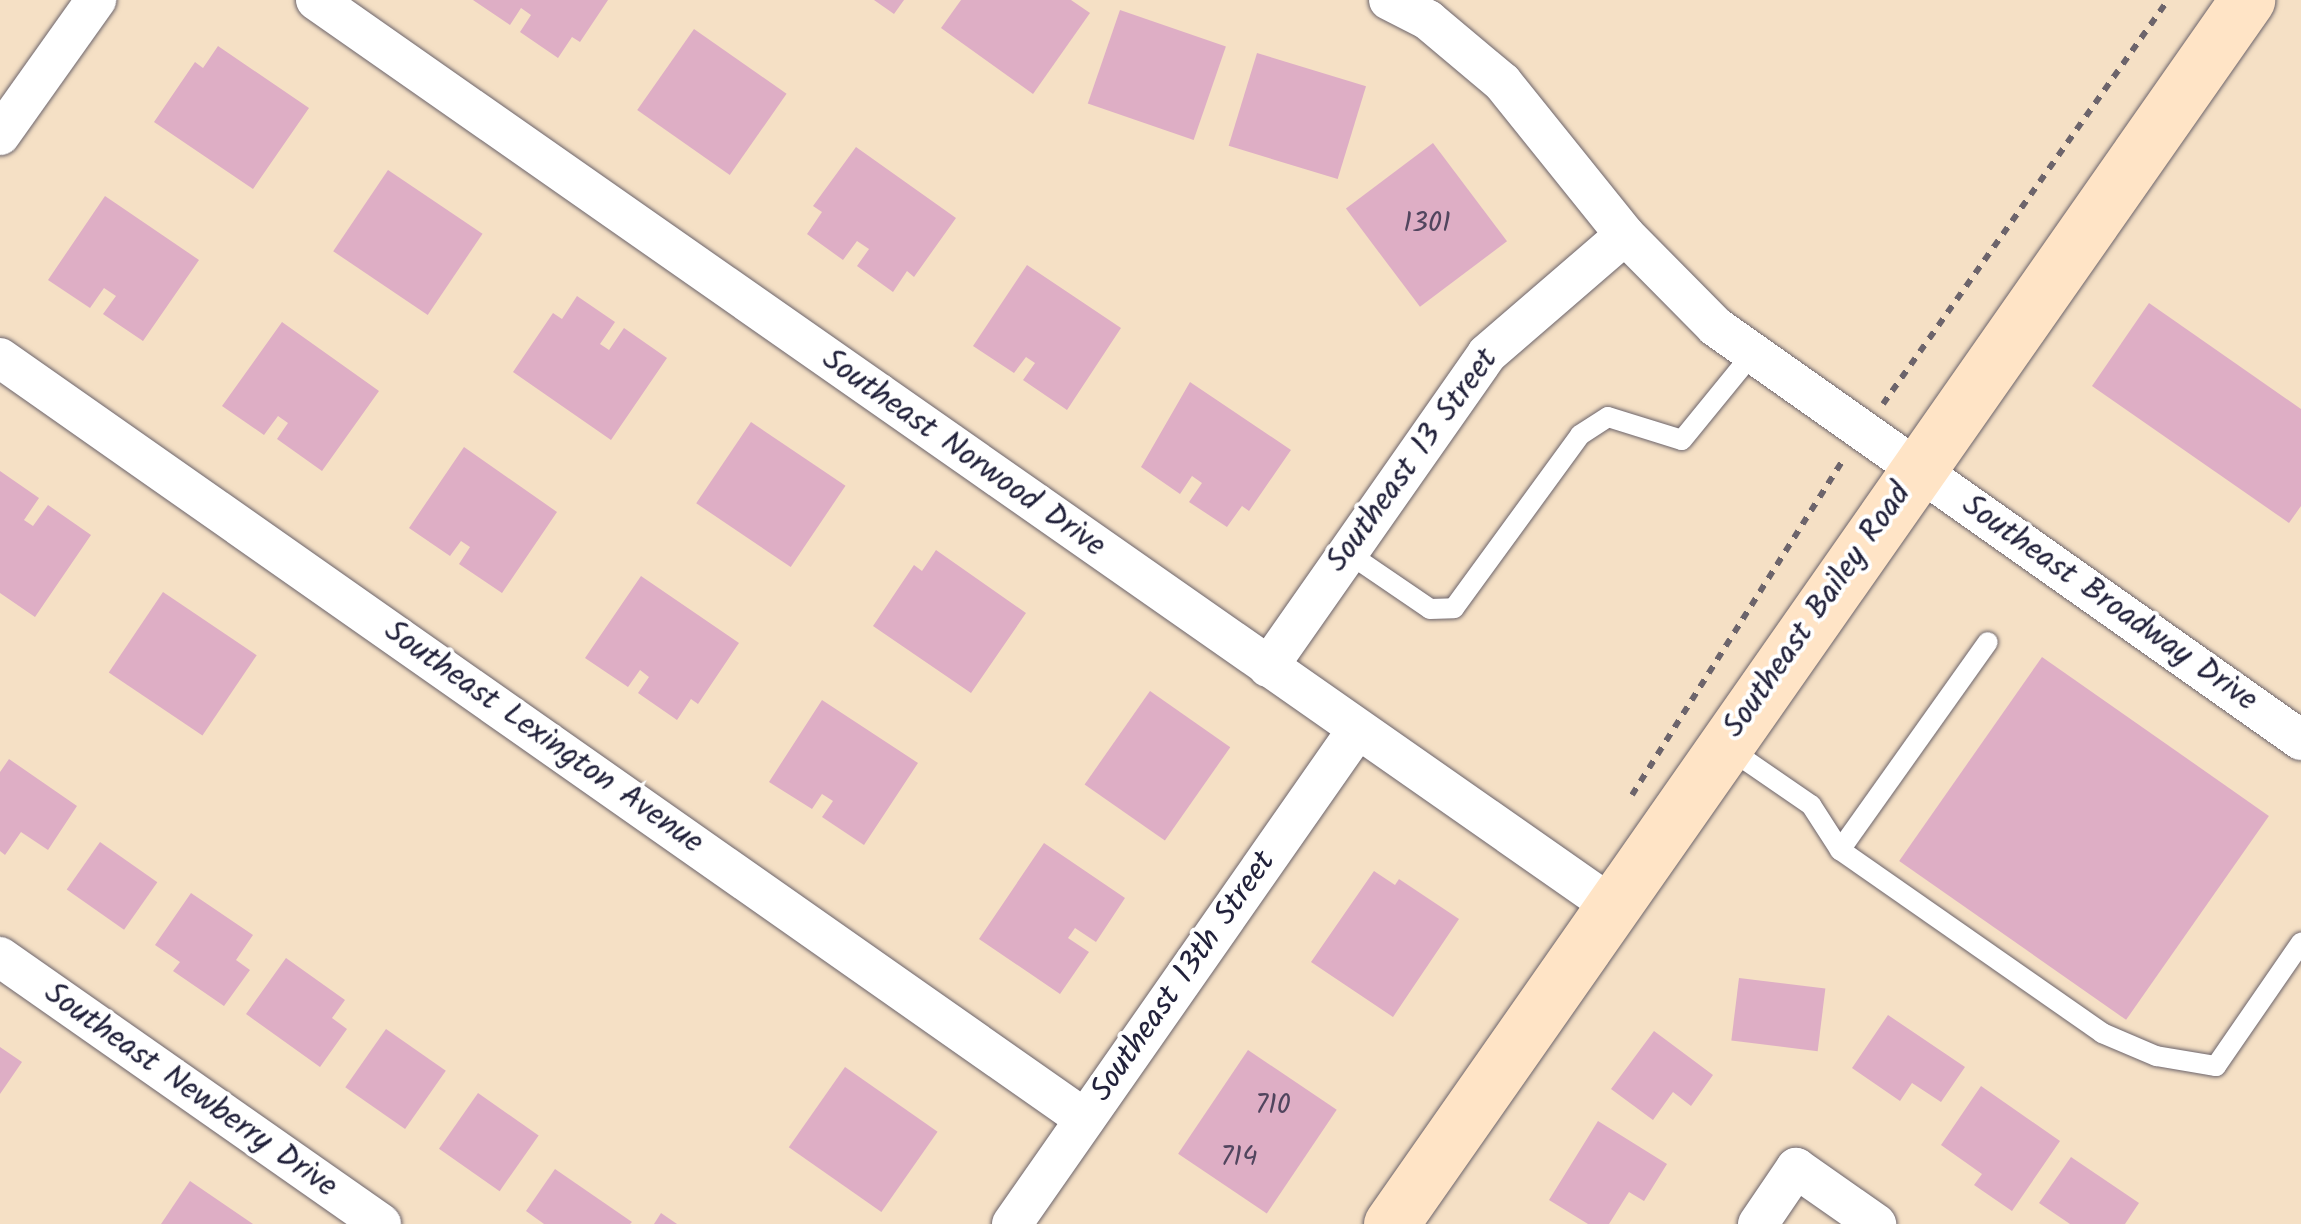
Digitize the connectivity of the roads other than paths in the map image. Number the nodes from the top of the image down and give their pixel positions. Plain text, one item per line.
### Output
1 (96, 0) edge
2 (316, 0) edge
3 (1389, 0) edge
4 (2247, 0) edge
5 (0, 135) edge
6 (1625, 235) junction
7 (1753, 353) junction
8 (0, 358) edge
9 (1918, 469) junction
10 (1348, 553) junction
11 (1988, 642) dead end
12 (1268, 667) junction
13 (1357, 730) junction
14 (2301, 740) edge
15 (1724, 745) junction
16 (1840, 850) junction
17 (1612, 906) junction
18 (2301, 943) edge
19 (0, 957) edge
20 (1086, 1118) junction
21 (374, 1222) edge
22 (1012, 1224) edge
23 (1391, 1224) edge
24 (1758, 1224) edge
25 (1876, 1224) edge

1 - 5 street
2 - 12 street, Southeast Norwood Drive
3 - 6 street, Southeast Broadway Drive
4 - 9 main road, Southeast Bailey Road
6 - 7 street, Southeast Broadway Drive
6 - 10 street, Southeast 13 Street
7 - 9 street, Southeast Broadway Drive
7 - 10 lane
8 - 20 street, Southeast Lexington Avenue
9 - 14 street, Southeast Broadway Drive
9 - 15 main road, Southeast Bailey Road
10 - 12 street, Southeast 13 Street
11 - 16 lane
12 - 13 street, Southeast Norwood Drive
13 - 17 street, Southeast Norwood Drive
13 - 20 street, Southeast 13th Street
15 - 16 lane
15 - 17 main road, Southeast Bailey Road
16 - 18 lane
17 - 23 main road, Southeast Bailey Road
19 - 21 street, Southeast Newberry Drive
20 - 22 street, Southeast 13th Street
24 - 25 street

